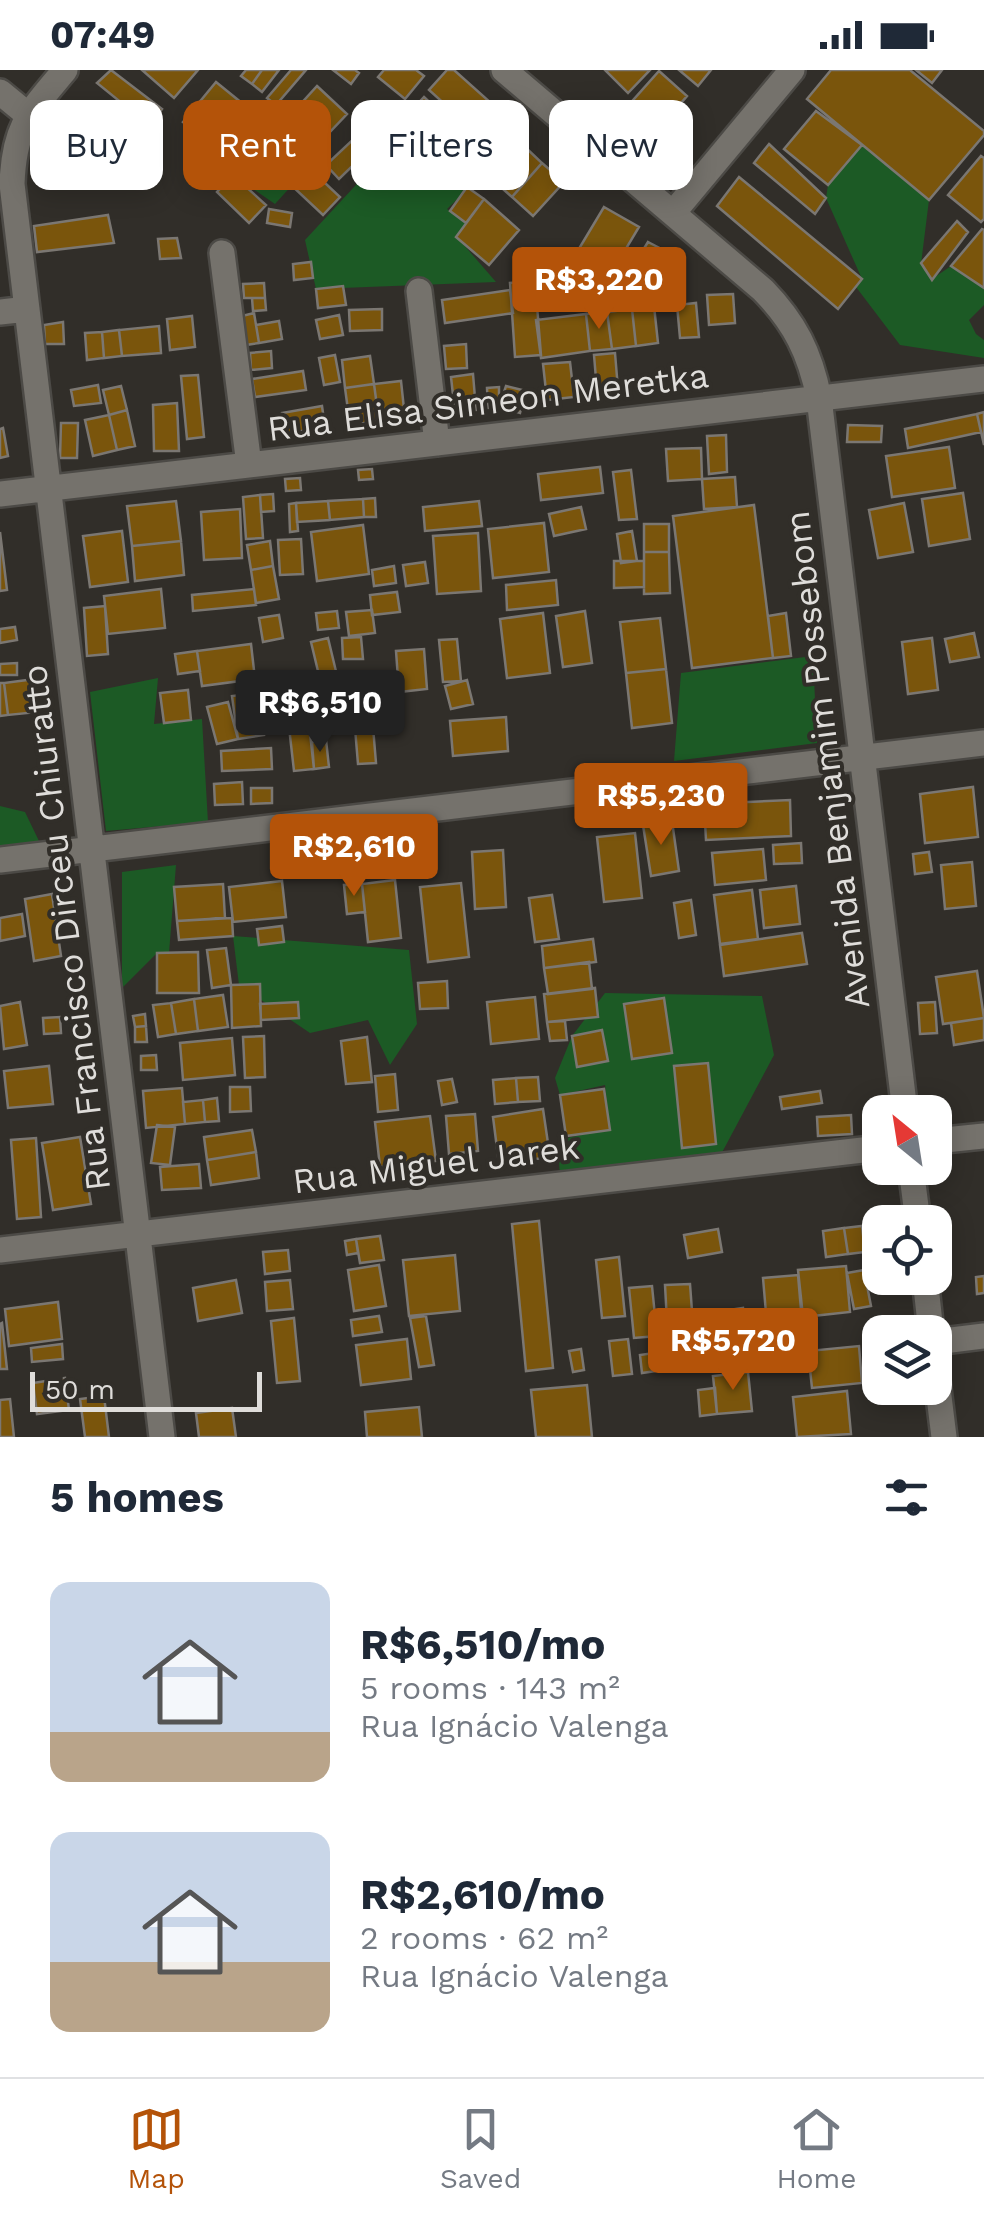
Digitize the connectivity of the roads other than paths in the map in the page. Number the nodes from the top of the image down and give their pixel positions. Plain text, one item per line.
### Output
1 (65, 70) edge
2 (504, 70) edge
3 (792, 70) edge
4 (0, 92) edge
5 (28, 115) junction
6 (673, 214) junction
7 (222, 253) dead end
8 (418, 291) dead end
9 (27, 309) junction
10 (0, 312) edge
11 (984, 379) edge
12 (819, 398) junction
13 (437, 443) junction
14 (250, 465) junction
15 (49, 488) junction
16 (0, 494) edge
17 (984, 743) edge
18 (862, 758) junction
19 (92, 849) junction
20 (0, 860) edge
21 (903, 1095) edge
22 (984, 1136) edge
23 (952, 1140) edge
24 (862, 1150) edge
25 (138, 1234) junction
26 (0, 1250) edge
27 (984, 1336) edge
28 (952, 1340) edge
29 (940, 1405) edge
30 (162, 1437) edge
31 (944, 1437) edge

1 - 5 street
2 - 6 street, Avenida Benjamim Possebom
3 - 6 street
4 - 5 street
5 - 9 street, Rua Francisco Dirceu Chiuratto
6 - 12 street, Avenida Benjamim Possebom
7 - 14 street
8 - 13 street
9 - 10 street
9 - 15 street, Rua Francisco Dirceu Chiuratto
11 - 12 street, Rua Elisa Simeon Meretka
12 - 13 street, Rua Elisa Simeon Meretka
12 - 18 street, Avenida Benjamim Possebom
13 - 14 street, Rua Elisa Simeon Meretka
14 - 15 street, Rua Elisa Simeon Meretka
15 - 16 street, Rua Elisa Simeon Meretka
15 - 19 street, Rua Francisco Dirceu Chiuratto
17 - 18 street
18 - 19 street
18 - 21 street, Avenida Benjamim Possebom
19 - 20 street
19 - 25 street, Rua Francisco Dirceu Chiuratto
22 - 23 street
24 - 25 street, Rua Miguel Jarek
25 - 26 street, Rua Miguel Jarek
25 - 30 street, Rua Francisco Dirceu Chiuratto
27 - 28 street
29 - 31 street

